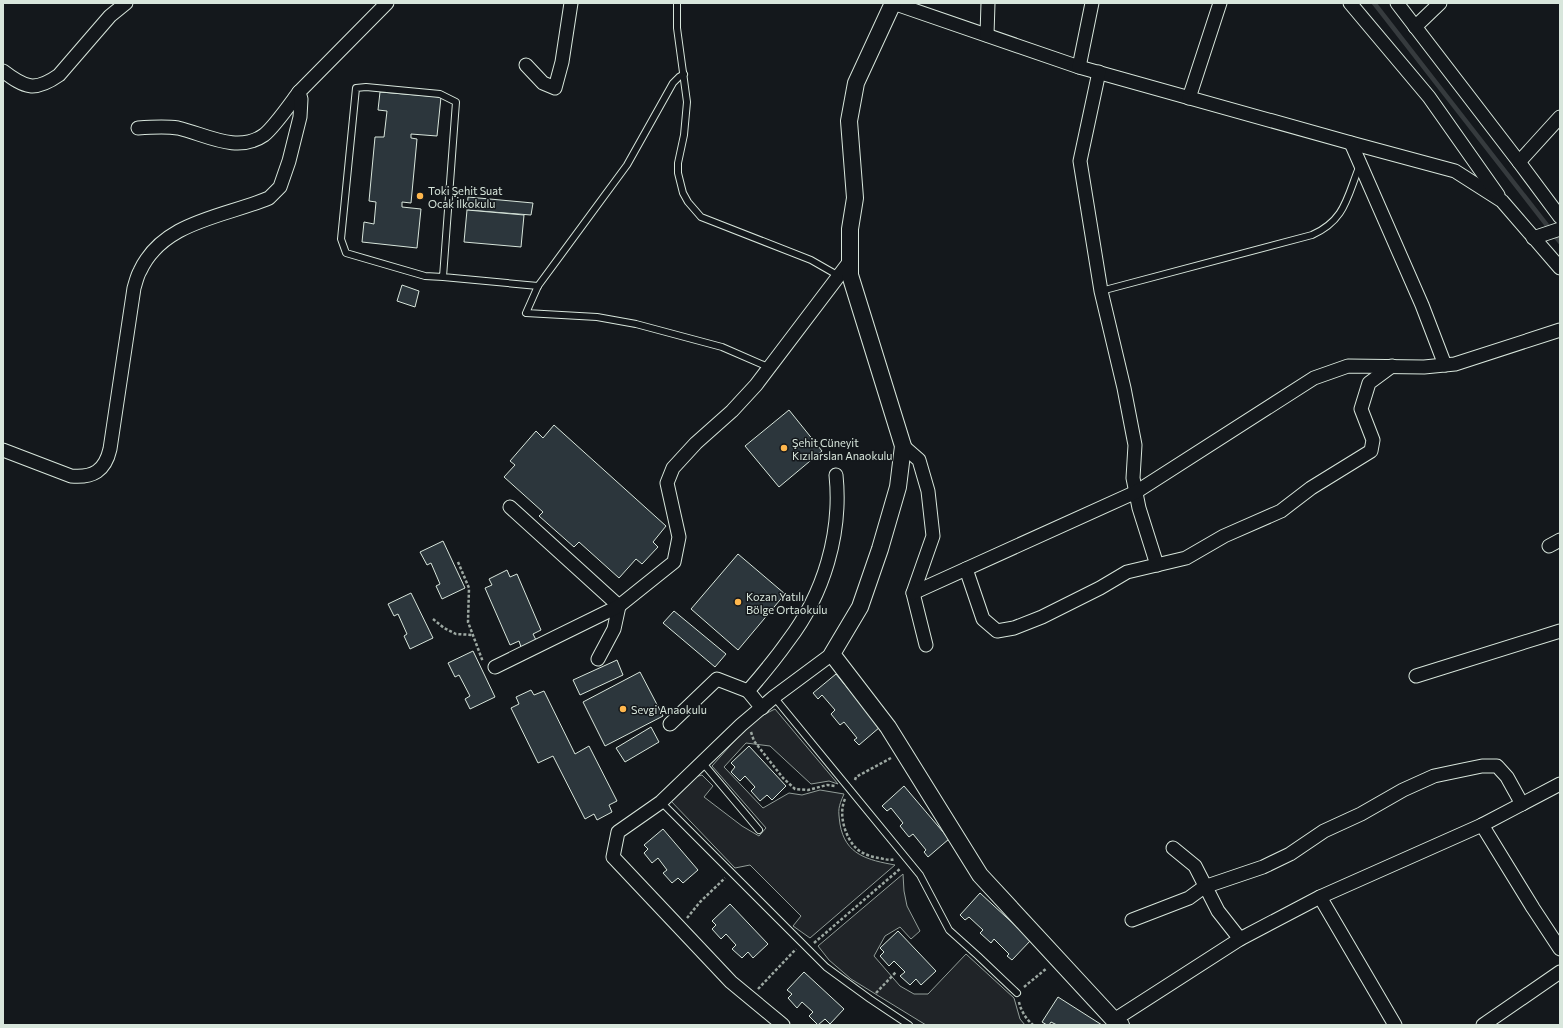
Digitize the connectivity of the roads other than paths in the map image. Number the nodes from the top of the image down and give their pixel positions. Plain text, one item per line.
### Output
1 (124, 3) edge
2 (387, 3) edge
3 (570, 3) edge
4 (677, 3) edge
5 (893, 3) edge
6 (988, 3) edge
7 (1092, 3) edge
8 (1220, 3) edge
9 (1350, 3) edge
10 (1397, 3) edge
11 (1440, 3) edge
12 (1415, 27) junction
13 (987, 35) junction
14 (526, 65) dead end
15 (1079, 67) junction
16 (3, 72) edge
17 (1100, 72) junction
18 (684, 74) junction
19 (299, 92) junction
20 (1189, 98) junction
21 (1560, 117) edge
22 (138, 128) dead end
23 (1351, 143) junction
24 (1519, 162) junction
25 (1360, 164) junction
26 (1502, 201) junction
27 (1560, 217) edge
28 (1560, 228) edge
29 (1533, 238) junction
30 (850, 261) junction
31 (1560, 268) edge
32 (839, 276) junction
33 (442, 277) junction
34 (538, 286) junction
35 (1101, 291) junction
36 (1560, 330) edge
37 (1445, 365) junction
38 (1392, 366) junction
39 (768, 368) junction
40 (903, 446) junction
41 (3, 450) edge
42 (836, 475) dead end
43 (1136, 492) junction
44 (510, 507) dead end
45 (1157, 565) junction
46 (966, 569) junction
47 (913, 593) junction
48 (619, 606) junction
49 (1560, 631) edge
50 (926, 645) dead end
51 (832, 654) junction
52 (598, 659) dead end
53 (495, 667) road end
54 (1416, 676) dead end
55 (748, 691) junction
56 (774, 697) junction
57 (762, 708) junction
58 (670, 724) dead end
59 (702, 762) junction
60 (1560, 784) edge
61 (661, 802) junction
62 (1522, 804) junction
63 (1482, 825) junction
64 (759, 830) dead end
65 (1174, 848) dead end
66 (1204, 887) junction
67 (1320, 897) junction
68 (1132, 920) dead end
69 (1556, 935) edge
70 (1240, 939) junction
71 (1560, 949) edge
72 (1560, 972) edge
73 (1017, 993) road end
74 (1118, 1023) edge
75 (782, 1025) edge
76 (909, 1025) edge
77 (1395, 1025) edge
78 (1483, 1025) edge

1 - 16 street
2 - 19 street
3 - 14 street
4 - 18 lane
5 - 13 street
5 - 30 street
6 - 13 street
7 - 15 street
8 - 20 street
9 - 26 street
10 - 12 street
11 - 12 street
12 - 24 street
13 - 15 street
15 - 17 street
17 - 20 street
17 - 35 street
18 - 32 lane
18 - 34 lane
19 - 22 street
19 - 41 street
20 - 23 street
21 - 24 street
23 - 25 street
23 - 26 street
24 - 27 street
25 - 35 lane
25 - 37 street
26 - 29 street
28 - 29 street
29 - 31 street
30 - 32 street
30 - 40 street
32 - 39 street
33 - 33 lane
33 - 34 lane
34 - 39 lane
35 - 43 street
36 - 37 street
37 - 38 street
38 - 43 street
38 - 45 street
39 - 48 street
40 - 47 street
40 - 51 street
42 - 55 street
43 - 45 street
43 - 46 street
44 - 48 street
45 - 46 street
46 - 47 street
47 - 50 street
48 - 52 street
48 - 53 street
49 - 54 street
51 - 56 street
51 - 74 street
55 - 57 street
55 - 58 street
56 - 57 street
56 - 73 lane
57 - 59 street
59 - 61 street
59 - 64 lane
60 - 62 street
61 - 75 street
61 - 76 lane
62 - 63 street
62 - 66 street
63 - 67 street
63 - 69 street
65 - 66 street
66 - 68 street
66 - 70 street
67 - 70 street
67 - 77 street
69 - 71 street
70 - 74 street
72 - 78 street

